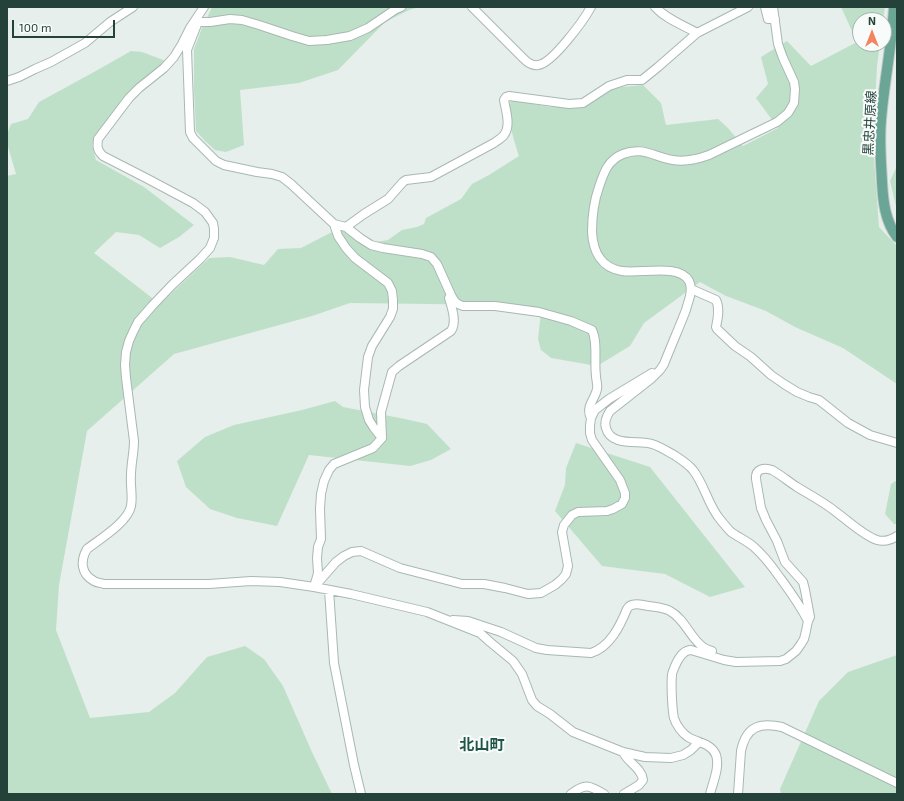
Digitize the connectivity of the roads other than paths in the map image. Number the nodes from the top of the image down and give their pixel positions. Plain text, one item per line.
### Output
1 (133, 7) edge
2 (204, 7) edge
3 (401, 7) edge
4 (472, 7) edge
5 (591, 7) edge
6 (655, 7) edge
7 (748, 7) edge
8 (765, 7) edge
9 (773, 7) edge
10 (894, 7) edge
11 (775, 19) junction
12 (196, 21) junction
13 (697, 33) junction
14 (7, 81) edge
15 (334, 224) junction
16 (346, 227) junction
17 (897, 237) edge
18 (691, 289) junction
19 (451, 295) junction
20 (656, 373) junction
21 (591, 418) junction
22 (382, 438) junction
23 (897, 443) edge
24 (897, 536) edge
25 (314, 587) junction
26 (329, 590) junction
27 (450, 621) junction
28 (808, 621) junction
29 (724, 660) junction
30 (699, 742) junction
31 (623, 752) junction
32 (897, 783) edge
33 (361, 794) edge
34 (571, 794) edge
35 (604, 794) edge
36 (624, 794) edge
37 (710, 794) edge
38 (738, 794) edge

1 - 14 street
2 - 12 street
3 - 12 street
4 - 5 street
6 - 13 street
7 - 13 street
8 - 11 street
9 - 11 street
10 - 17 main road, 黒忠井原線
11 - 18 street
12 - 15 street
12 - 25 street
13 - 16 street
15 - 16 street
15 - 22 street
16 - 19 street
18 - 20 street
18 - 23 street
19 - 21 street
19 - 22 street
20 - 21 street
20 - 28 street
21 - 25 street
22 - 25 street
24 - 28 street
25 - 26 street
26 - 27 street
26 - 33 street
27 - 29 street
27 - 31 street
28 - 29 street
29 - 30 street
30 - 31 street
30 - 37 street
31 - 36 street
32 - 38 street
34 - 35 street

